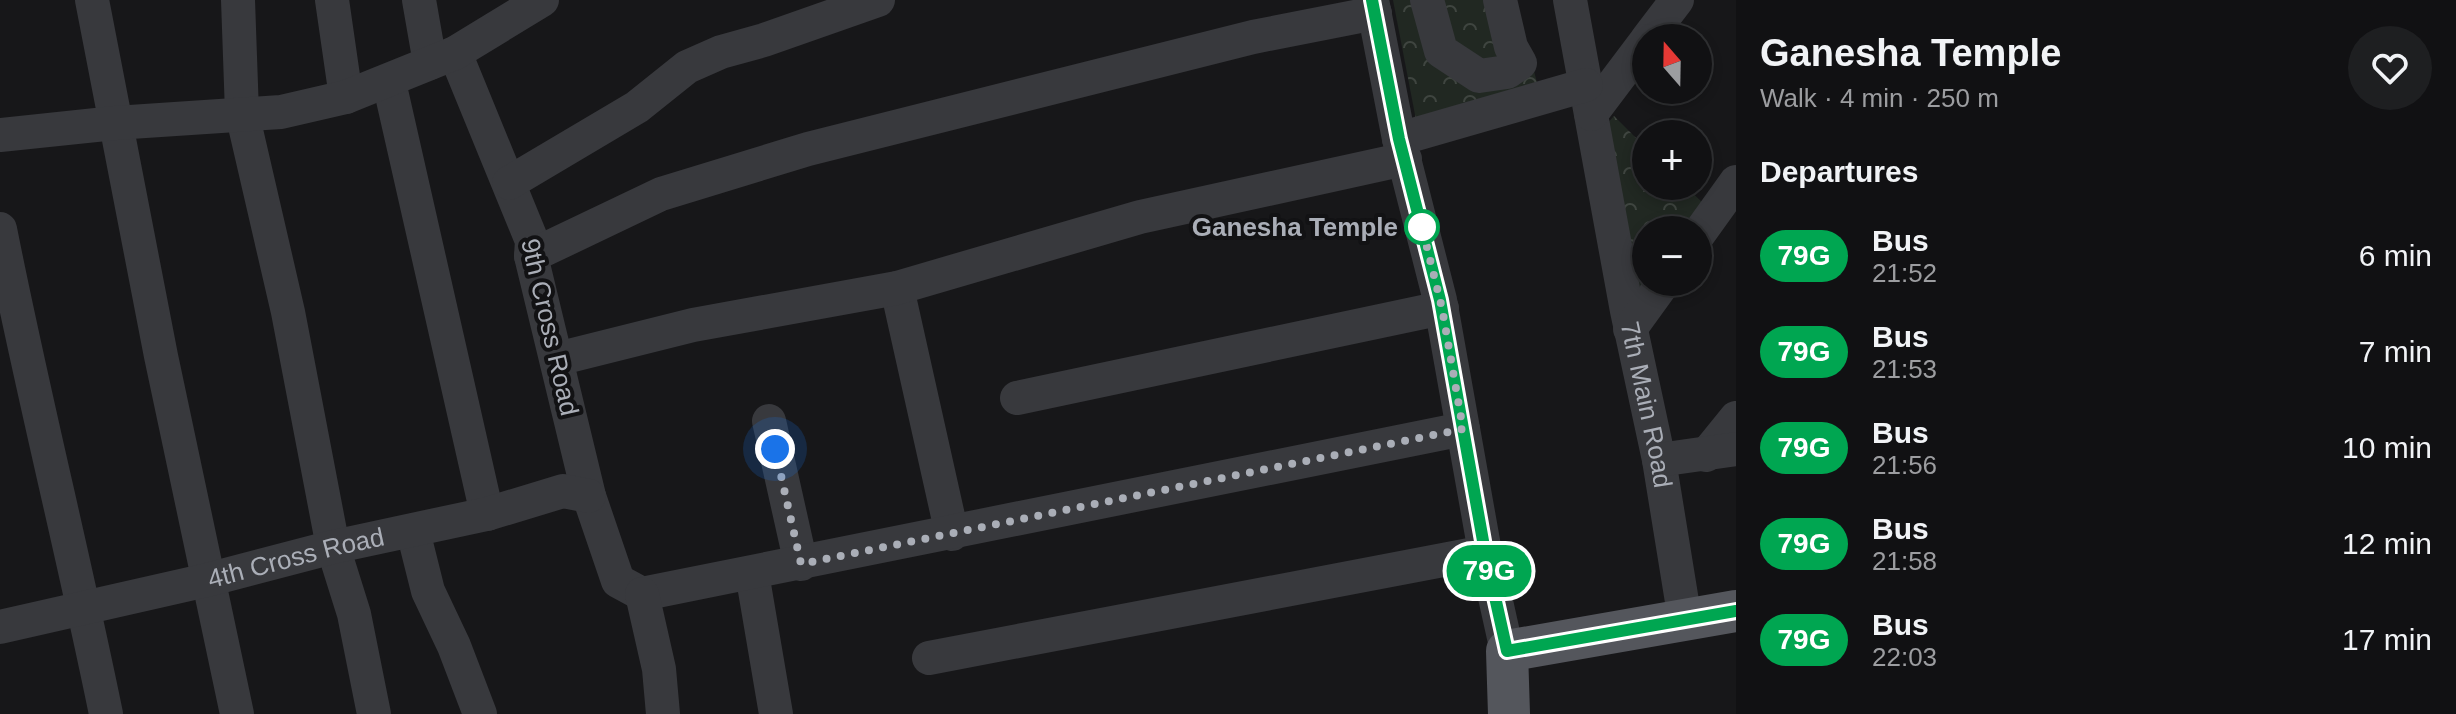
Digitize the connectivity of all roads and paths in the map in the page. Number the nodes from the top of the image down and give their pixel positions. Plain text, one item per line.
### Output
1 (92, 0) edge
2 (238, 0) edge
3 (332, 0) edge
4 (419, 0) edge
5 (542, 0) edge
6 (878, 0) edge
7 (1427, 0) edge
8 (1500, 0) edge
9 (1570, 0) edge
10 (1677, 0) edge
11 (1373, 7) edge
12 (1659, 24) edge
13 (1632, 55) edge
14 (442, 58) junction
15 (389, 82) junction
16 (346, 97) junction
17 (1589, 99) junction
18 (242, 113) junction
19 (115, 123) junction
20 (0, 135) edge
21 (1402, 149) junction
22 (1736, 182) edge
23 (509, 183) junction
24 (1712, 216) edge
25 (2, 246) edge
26 (531, 256) junction
27 (897, 288) junction
28 (1654, 296) edge
29 (1442, 308) junction
30 (1630, 329) junction
31 (557, 359) junction
32 (1017, 398) dead end
33 (1736, 418) edge
34 (769, 421) dead end
35 (1463, 429) junction
36 (1721, 452) edge
37 (1659, 460) junction
38 (589, 496) junction
39 (487, 514) junction
40 (413, 531) junction
41 (952, 534) junction
42 (333, 547) junction
43 (1485, 552) junction
44 (801, 564) junction
45 (752, 573) junction
46 (207, 580) junction
47 (642, 594) junction
48 (84, 608) junction
49 (1736, 611) edge
50 (1685, 620) junction
51 (0, 627) edge
52 (1507, 651) junction
53 (929, 658) dead end
54 (106, 714) edge
55 (237, 714) edge
56 (374, 714) edge
57 (480, 714) edge
58 (663, 714) edge
59 (776, 714) edge
60 (1509, 714) edge

1 - 19 street
2 - 18 street
3 - 16 street
4 - 14 street, 9th Cross Road
5 - 14 street
6 - 23 street
7 - 8 street
9 - 17 street, 7th Main Road
10 - 12 street
11 - 21 street
11 - 26 street
13 - 17 street
14 - 15 street
14 - 23 street, 9th Cross Road
15 - 16 street
15 - 39 street
16 - 18 street
17 - 21 street
17 - 30 street, 7th Main Road
18 - 19 street
18 - 42 street
19 - 20 street
19 - 46 street
21 - 27 street
21 - 29 street
22 - 24 street
23 - 26 street, 9th Cross Road
25 - 48 street
26 - 31 street, 9th Cross Road
27 - 31 street
27 - 41 street
28 - 30 street
29 - 32 street
29 - 35 street
30 - 37 street, 7th Main Road
31 - 38 street, 9th Cross Road
33 - 36 street
34 - 44 street
35 - 41 street
35 - 43 street
36 - 37 street
37 - 50 street, 7th Main Road
38 - 39 street, 4th Cross Road
38 - 47 street, 9th Cross Road
39 - 40 street, 4th Cross Road
40 - 42 street, 4th Cross Road
40 - 57 street
41 - 44 street
42 - 46 street, 4th Cross Road
42 - 56 street
43 - 52 street
43 - 53 street
44 - 45 street
45 - 47 street
45 - 59 street
46 - 48 street, 4th Cross Road
46 - 55 street
47 - 58 street
48 - 51 street, 4th Cross Road
48 - 54 street
49 - 50 main road
50 - 52 main road
52 - 60 main road

